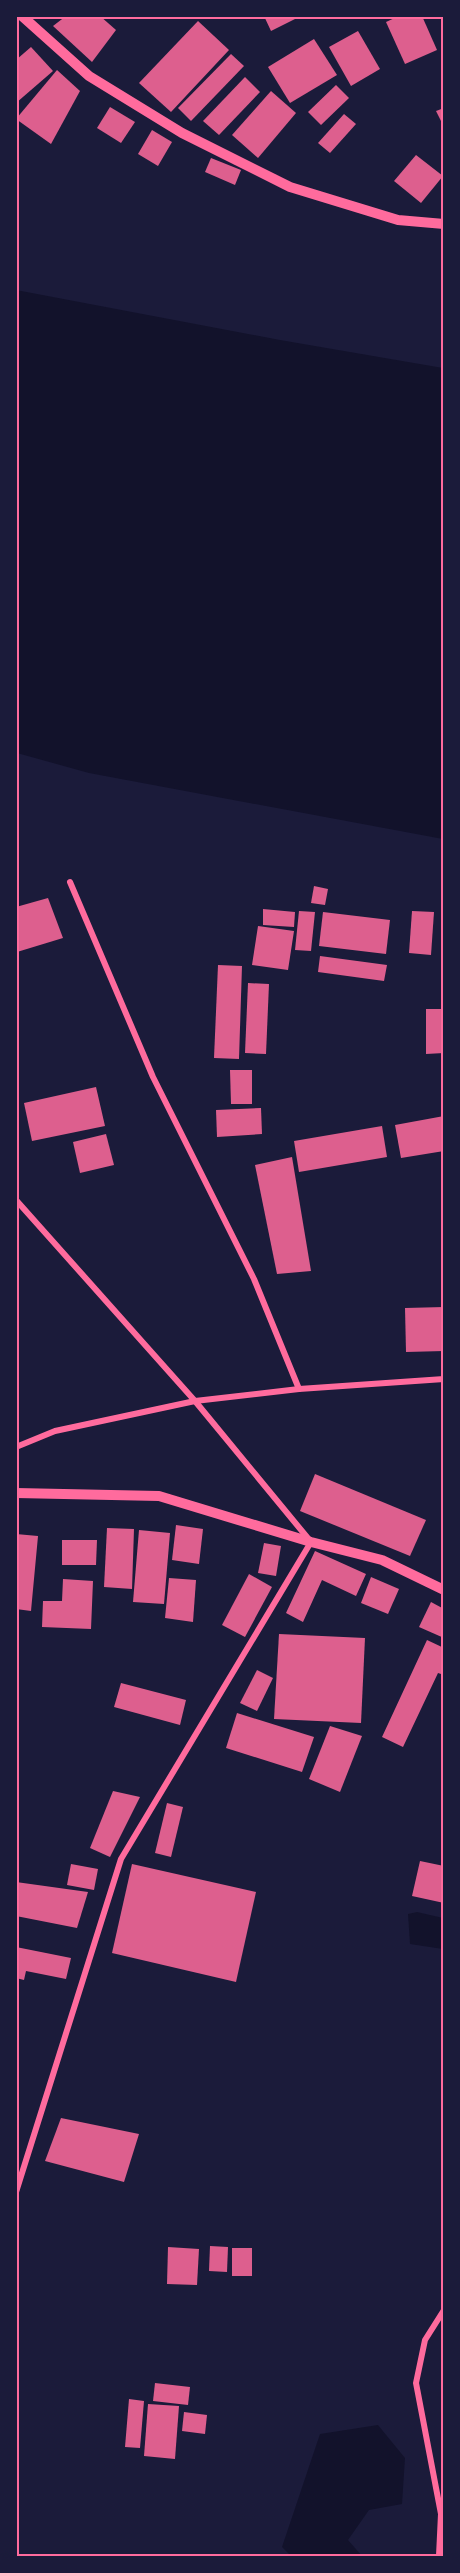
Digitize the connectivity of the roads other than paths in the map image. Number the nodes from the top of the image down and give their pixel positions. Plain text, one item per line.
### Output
1 (22, 16) edge
2 (444, 224) edge
3 (70, 882) dead end
4 (16, 1200) edge
5 (444, 1379) edge
6 (298, 1389) junction
7 (195, 1401) junction
8 (16, 1447) edge
9 (16, 1493) edge
10 (311, 1542) junction
11 (444, 1590) edge
12 (16, 2192) edge
13 (444, 2310) edge
14 (439, 2556) edge

1 - 2 street
3 - 6 street
4 - 7 street
5 - 6 street
6 - 7 street
7 - 8 street
7 - 10 street
9 - 10 street
10 - 11 street
10 - 12 street
13 - 14 street

